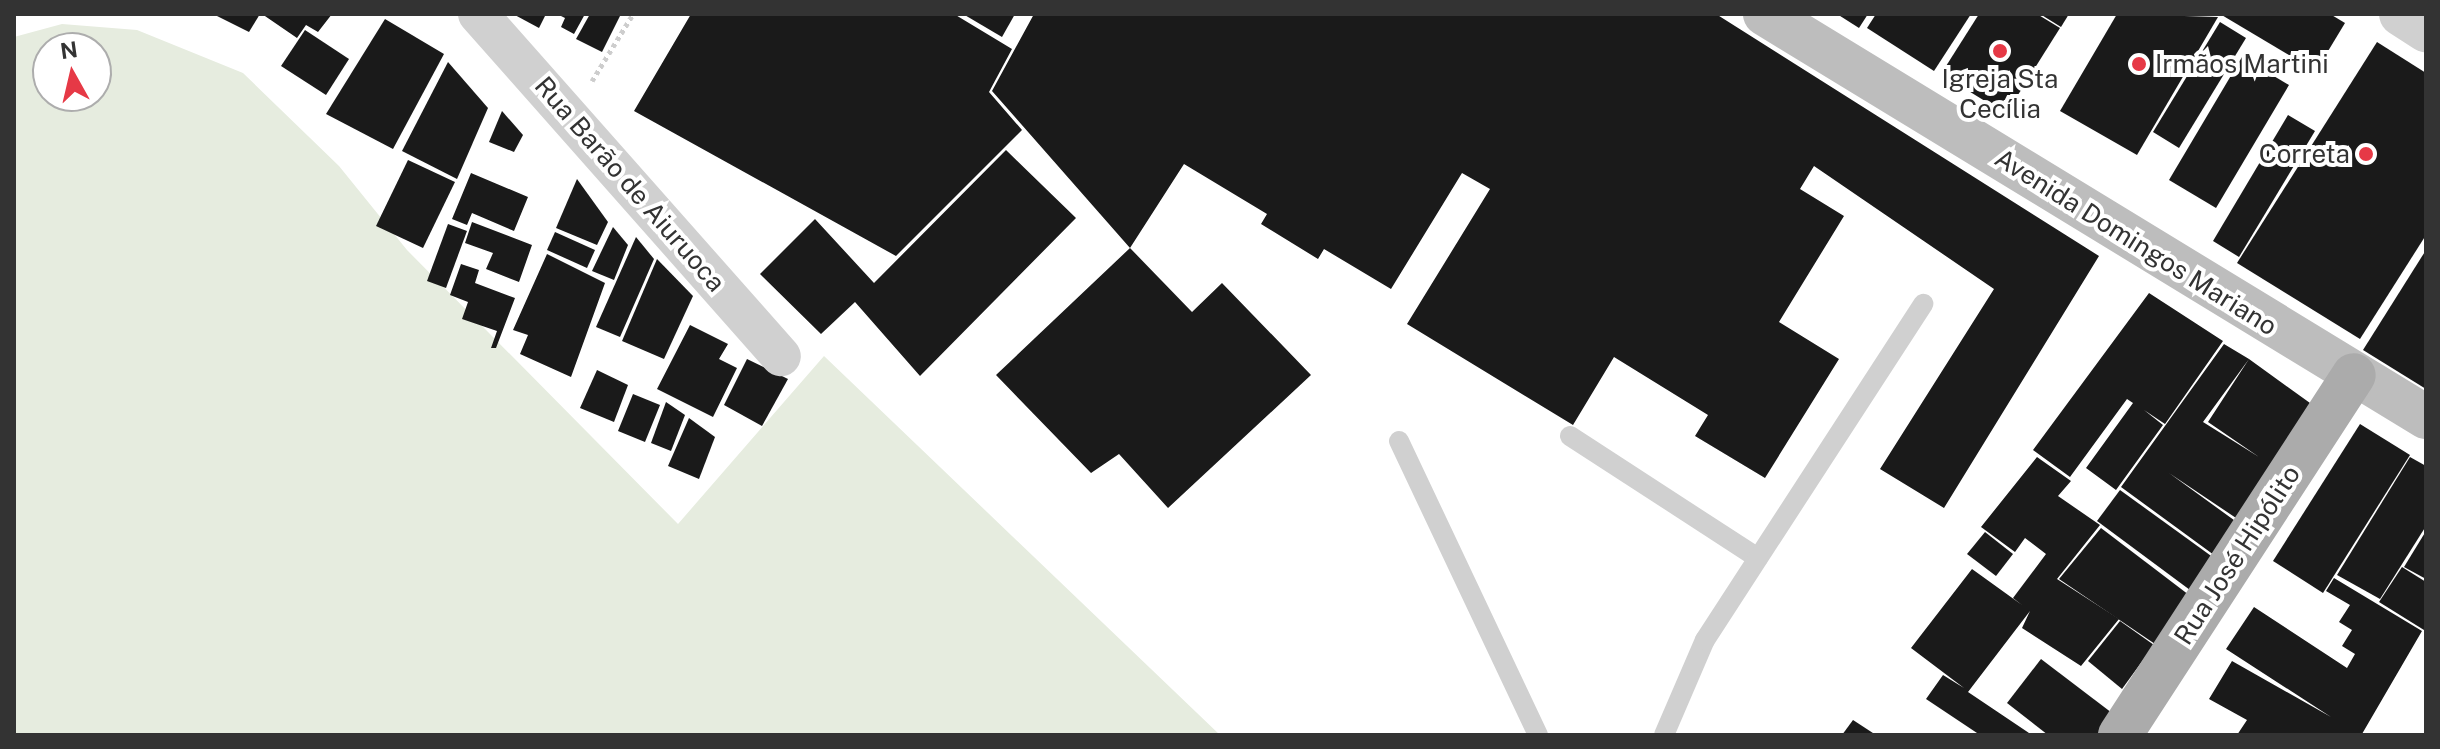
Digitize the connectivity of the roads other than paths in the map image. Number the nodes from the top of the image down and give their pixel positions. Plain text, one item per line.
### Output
1 (478, 14) edge
2 (1765, 14) edge
3 (2401, 14) edge
4 (2426, 30) edge
5 (1923, 304) dead end
6 (781, 356) dead end
7 (2354, 375) junction
8 (2426, 417) edge
9 (1570, 436) dead end
10 (1399, 441) dead end
11 (1758, 558) junction
12 (1538, 735) edge
13 (1664, 735) edge
14 (2120, 735) edge

1 - 6 street, Rua Barão de Aiuruoca
2 - 7 main road, Avenida Domingos Mariano
3 - 4 street
5 - 11 lane
7 - 8 main road, Avenida Domingos Mariano
7 - 14 main road, Rua José Hipólito
9 - 11 lane
10 - 12 lane
11 - 13 lane

